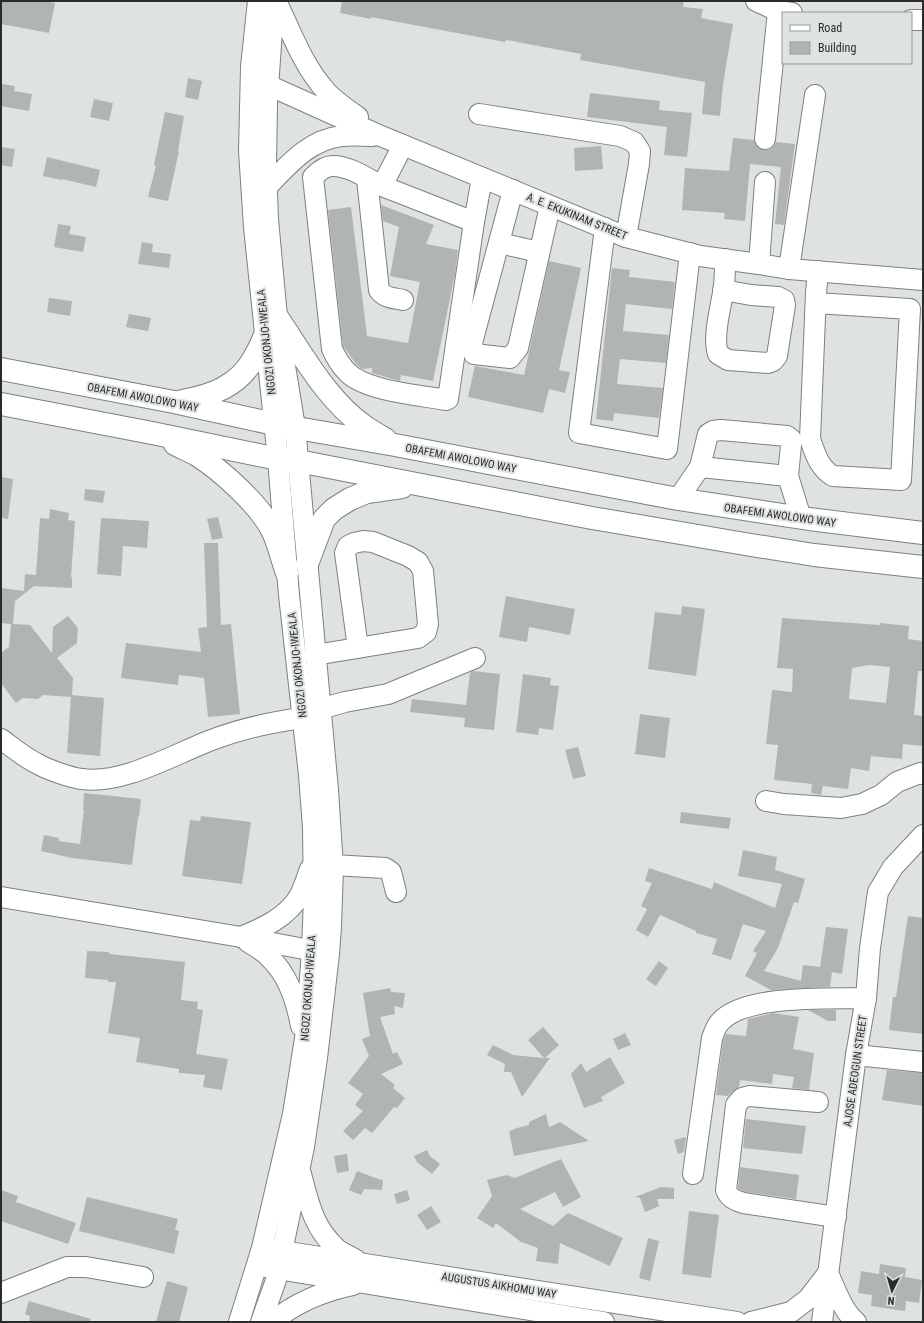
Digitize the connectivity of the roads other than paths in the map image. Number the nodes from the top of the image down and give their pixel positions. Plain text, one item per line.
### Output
1 (258, 1) edge
2 (275, 1) edge
3 (756, 1) edge
4 (785, 12) edge
5 (912, 20) edge
6 (923, 20) edge
7 (782, 31) edge
8 (260, 81) junction
9 (815, 95) dead end
10 (479, 114) dead end
11 (381, 136) junction
12 (765, 139) dead end
13 (403, 145) junction
14 (482, 178) junction
15 (375, 182) junction
16 (765, 182) dead end
17 (267, 187) junction
18 (513, 190) junction
19 (550, 206) junction
20 (474, 222) junction
21 (606, 228) junction
22 (626, 237) junction
23 (499, 243) junction
24 (539, 252) junction
25 (690, 253) junction
26 (725, 259) junction
27 (759, 264) junction
28 (789, 268) junction
29 (826, 272) junction
30 (923, 280) edge
31 (723, 290) dead end
32 (403, 300) dead end
33 (824, 303) junction
34 (277, 317) junction
35 (265, 335) junction
36 (1, 369) edge
37 (174, 402) junction
38 (1, 404) edge
39 (284, 425) junction
40 (152, 433) junction
41 (395, 445) junction
42 (288, 460) junction
43 (700, 467) junction
44 (788, 476) junction
45 (419, 485) junction
46 (678, 499) junction
47 (801, 518) junction
48 (923, 533) edge
49 (307, 564) junction
50 (923, 567) edge
51 (287, 573) junction
52 (358, 648) junction
53 (315, 655) junction
54 (475, 658) dead end
55 (320, 708) junction
56 (302, 718) junction
57 (1, 739) edge
58 (923, 774) edge
59 (766, 801) dead end
60 (923, 835) edge
61 (313, 860) junction
62 (333, 865) junction
63 (396, 892) dead end
64 (1, 897) edge
65 (241, 937) junction
66 (320, 953) junction
67 (866, 998) junction
68 (304, 1042) junction
69 (856, 1055) junction
70 (923, 1062) edge
71 (818, 1102) dead end
72 (300, 1170) junction
73 (693, 1174) dead end
74 (836, 1217) junction
75 (283, 1250) junction
76 (259, 1257) junction
77 (362, 1264) junction
78 (278, 1270) junction
79 (828, 1273) junction
80 (143, 1277) dead end
81 (363, 1284) junction
82 (1, 1293) edge
83 (239, 1322) edge
84 (261, 1322) edge
85 (272, 1322) edge
86 (604, 1322) edge
87 (737, 1322) edge
88 (751, 1322) edge
89 (822, 1322) edge
90 (856, 1322) edge

1 - 8 street, NGOZI OKONJO-IWEALA
2 - 8 street, NGOZI OKONJO-IWEALA
2 - 11 street
3 - 4 street
5 - 6 street
7 - 12 street
8 - 11 street, A. E. EKUKINAM STREET
8 - 17 street, NGOZI OKONJO-IWEALA
8 - 35 street, NGOZI OKONJO-IWEALA
9 - 28 street
10 - 22 street
11 - 13 street, A. E. EKUKINAM STREET
11 - 17 street
13 - 14 street, A. E. EKUKINAM STREET
13 - 15 street
14 - 18 street, A. E. EKUKINAM STREET
14 - 20 street
15 - 20 street
15 - 20 street
15 - 32 street
16 - 27 street
17 - 34 street, NGOZI OKONJO-IWEALA
18 - 19 street, A. E. EKUKINAM STREET
18 - 23 street
19 - 21 street, A. E. EKUKINAM STREET
19 - 24 street
21 - 22 street, A. E. EKUKINAM STREET
21 - 25 street
22 - 25 street, A. E. EKUKINAM STREET
23 - 24 street
23 - 24 street
25 - 26 street, A. E. EKUKINAM STREET
26 - 27 street, A. E. EKUKINAM STREET
26 - 31 street
27 - 28 street, A. E. EKUKINAM STREET
28 - 29 street, A. E. EKUKINAM STREET
29 - 30 street, A. E. EKUKINAM STREET
29 - 33 street
33 - 33 street
34 - 39 street, NGOZI OKONJO-IWEALA
34 - 41 main road
35 - 37 main road
35 - 39 street, NGOZI OKONJO-IWEALA
36 - 37 main road, OBAFEMI AWOLOWO WAY
37 - 39 main road, OBAFEMI AWOLOWO WAY
38 - 40 main road
39 - 41 main road, OBAFEMI AWOLOWO WAY
39 - 42 street, NGOZI OKONJO-IWEALA
40 - 42 main road
40 - 51 main road
41 - 46 main road, OBAFEMI AWOLOWO WAY
42 - 45 main road
42 - 49 street, NGOZI OKONJO-IWEALA
42 - 51 street, NGOZI OKONJO-IWEALA
43 - 44 street
43 - 44 street
43 - 46 street
44 - 47 street
45 - 49 main road
45 - 50 main road
46 - 47 main road, OBAFEMI AWOLOWO WAY
47 - 48 main road, OBAFEMI AWOLOWO WAY
49 - 53 street, NGOZI OKONJO-IWEALA
51 - 56 street, NGOZI OKONJO-IWEALA
52 - 52 street
52 - 53 street
53 - 55 street, NGOZI OKONJO-IWEALA
54 - 55 street
55 - 62 street, NGOZI OKONJO-IWEALA
56 - 57 street
56 - 61 street, NGOZI OKONJO-IWEALA
58 - 59 street
60 - 67 street, AJOSE ADEOGUN STREET
61 - 65 street
61 - 66 street, NGOZI OKONJO-IWEALA
62 - 63 street
62 - 66 street, NGOZI OKONJO-IWEALA
64 - 65 street
65 - 66 street
65 - 68 street
66 - 68 street, NGOZI OKONJO-IWEALA
66 - 72 street, NGOZI OKONJO-IWEALA
67 - 69 street, AJOSE ADEOGUN STREET
67 - 73 street
68 - 76 street, NGOZI OKONJO-IWEALA
69 - 70 street
69 - 74 street, AJOSE ADEOGUN STREET
71 - 74 street
72 - 75 street, NGOZI OKONJO-IWEALA
72 - 77 street
74 - 79 street, AJOSE ADEOGUN STREET
75 - 76 street, AUGUSTUS AIKHOMU WAY
75 - 77 street, AUGUSTUS AIKHOMU WAY
75 - 78 street, NGOZI OKONJO-IWEALA
76 - 78 street, AUGUSTUS AIKHOMU WAY
76 - 83 street, NGOZI OKONJO-IWEALA
77 - 87 street, AUGUSTUS AIKHOMU WAY
78 - 81 street, AUGUSTUS AIKHOMU WAY
78 - 84 street, NGOZI OKONJO-IWEALA
79 - 88 street
79 - 89 street, AJOSE ADEOGUN STREET
79 - 90 street
80 - 82 street
81 - 85 street
81 - 86 street, AUGUSTUS AIKHOMU WAY

